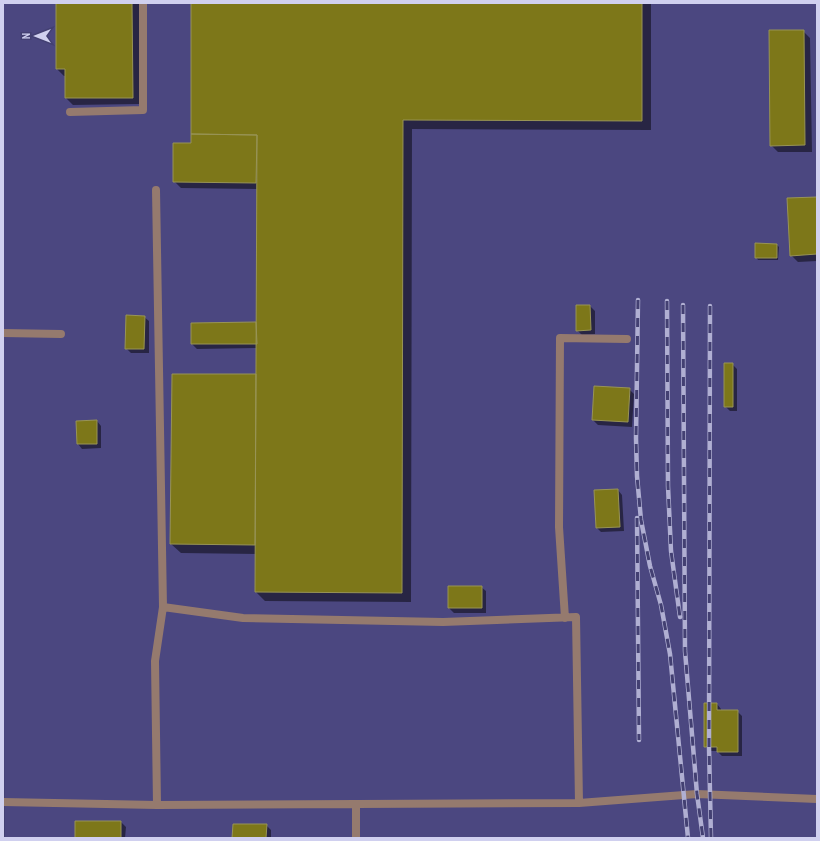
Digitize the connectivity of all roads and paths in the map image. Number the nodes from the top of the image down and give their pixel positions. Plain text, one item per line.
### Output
1 (143, 3) edge
2 (70, 112) dead end
3 (156, 190) dead end
4 (3, 333) edge
5 (61, 334) dead end
6 (627, 339) dead end
7 (163, 606) junction
8 (565, 618) junction
9 (817, 800) edge
10 (3, 802) edge
11 (579, 804) junction
12 (157, 805) junction
13 (356, 805) junction
14 (356, 838) edge

1 - 2 lane
3 - 7 lane
4 - 5 lane
6 - 8 lane
7 - 8 lane
7 - 12 lane
8 - 11 lane
9 - 11 lane
10 - 12 lane
11 - 13 lane
12 - 13 lane
13 - 14 lane

